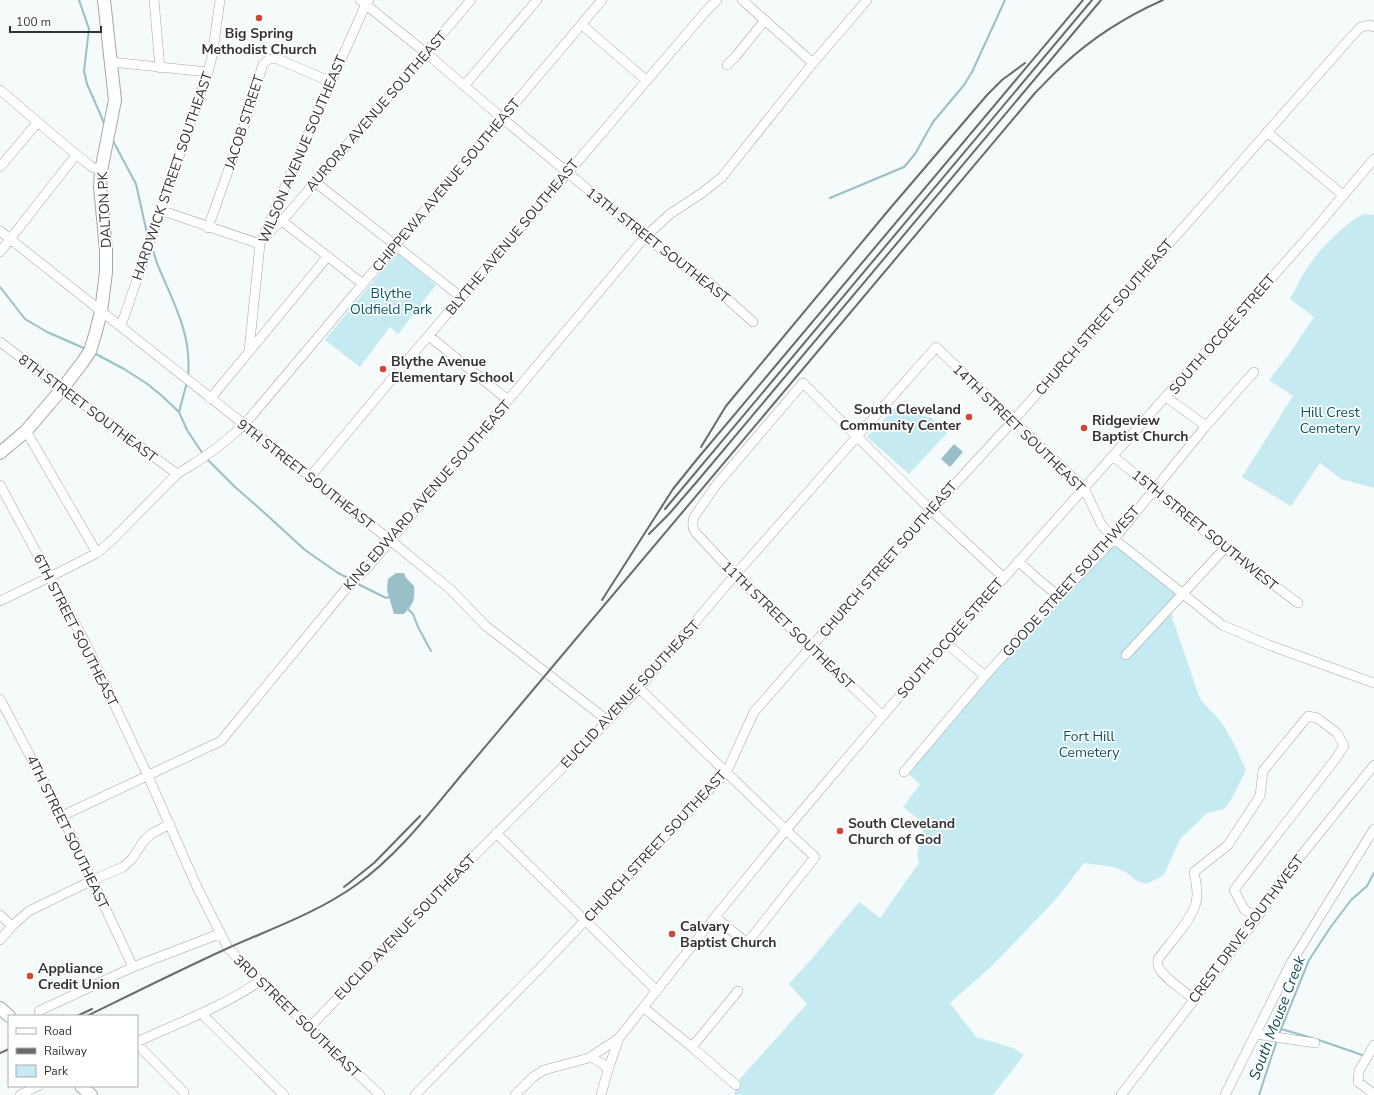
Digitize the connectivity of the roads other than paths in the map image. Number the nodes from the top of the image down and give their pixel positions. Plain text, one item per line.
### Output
1 (104, 0) edge
2 (154, 0) edge
3 (220, 0) edge
4 (471, 0) edge
5 (537, 0) edge
6 (602, 0) edge
7 (717, 0) edge
8 (742, 0) edge
9 (867, 0) edge
10 (365, 1) edge
11 (765, 20) junction
12 (582, 25) junction
13 (1370, 26) edge
14 (426, 53) junction
15 (111, 62) junction
16 (813, 63) junction
17 (727, 65) dead end
18 (160, 68) junction
19 (208, 72) junction
20 (647, 81) junction
21 (331, 82) junction
22 (464, 86) junction
23 (0, 90) edge
24 (502, 118) junction
25 (37, 122) junction
26 (1267, 132) junction
27 (76, 155) junction
28 (1374, 159) edge
29 (0, 168) edge
30 (101, 171) junction
31 (567, 172) junction
32 (315, 182) junction
33 (1343, 195) junction
34 (160, 210) junction
35 (282, 222) junction
36 (208, 228) junction
37 (0, 231) edge
38 (645, 237) junction
39 (10, 239) junction
40 (262, 240) junction
41 (396, 244) junction
42 (0, 252) edge
43 (328, 256) junction
44 (363, 284) junction
45 (461, 297) junction
46 (101, 312) junction
47 (753, 322) dead end
48 (121, 326) junction
49 (428, 336) junction
50 (0, 342) edge
51 (936, 347) joint
52 (249, 351) junction
53 (1254, 372) dead end
54 (62, 389) junction
55 (1166, 397) junction
56 (210, 399) junction
57 (508, 400) junction
58 (1013, 421) junction
59 (244, 425) junction
60 (1206, 426) junction
61 (26, 431) junction
62 (858, 437) junction
63 (0, 453) edge
64 (1114, 456) junction
65 (177, 474) junction
66 (310, 478) junction
67 (0, 485) edge
68 (1084, 488) junction
69 (1153, 489) junction
70 (931, 510) junction
71 (1114, 539) junction
72 (390, 540) junction
73 (1226, 548) junction
74 (97, 553) junction
75 (1018, 561) junction
76 (735, 576) junction
77 (50, 577) junction
78 (1003, 578) junction
79 (1182, 594) junction
80 (1059, 596) junction
81 (1, 597) edge
82 (1298, 603) dead end
83 (946, 643) junction
84 (811, 647) junction
85 (1126, 655) dead end
86 (985, 676) junction
87 (1374, 683) edge
88 (639, 688) junction
89 (0, 699) edge
90 (882, 716) junction
91 (607, 720) junction
92 (1374, 765) edge
93 (727, 771) junction
94 (904, 772) dead end
95 (148, 776) junction
96 (62, 816) junction
97 (170, 824) junction
98 (1374, 829) edge
99 (786, 830) junction
100 (496, 833) junction
101 (93, 880) junction
102 (0, 915) edge
103 (715, 917) junction
104 (1257, 918) junction
105 (585, 920) junction
106 (12, 926) junction
107 (219, 934) junction
108 (0, 940) edge
109 (133, 967) junction
110 (260, 981) junction
111 (657, 991) junction
112 (738, 991) dead end
113 (1194, 999) junction
114 (0, 1008) edge
115 (644, 1008) junction
116 (39, 1011) dead end
117 (201, 1013) junction
118 (8, 1015) edge
119 (310, 1027) junction
120 (1256, 1034) junction
121 (619, 1038) junction
122 (138, 1043) edge
123 (1315, 1043) dead end
124 (138, 1044) edge
125 (1374, 1045) edge
126 (692, 1047) junction
127 (591, 1057) junction
128 (608, 1070) junction
129 (736, 1086) dead end
130 (36, 1087) edge
131 (82, 1087) edge
132 (1374, 1094) edge
133 (20, 1095) edge
134 (91, 1095) edge
135 (184, 1095) edge
136 (284, 1095) edge
137 (380, 1095) edge
138 (415, 1095) edge
139 (515, 1095) edge
140 (601, 1095) edge
141 (1121, 1095) edge
142 (1225, 1095) edge

1 - 15 main road, DALTON PK
2 - 18 street
3 - 19 street, HARDWICK STREET SOUTHEAST
4 - 14 street, AURORA AVENUE SOUTHEAST
5 - 22 street
6 - 12 street, CHIPPEWA AVENUE SOUTHEAST
7 - 20 street, BLYTHE AVENUE SOUTHEAST
8 - 11 street
9 - 16 street, KING EDWARD AVENUE SOUTHEAST
10 - 14 street, 13TH STREET SOUTHEAST
10 - 21 street, WILSON AVENUE SOUTHEAST
11 - 16 street
11 - 17 street
12 - 20 street
12 - 24 street, CHIPPEWA AVENUE SOUTHEAST
13 - 26 street, CHURCH STREET SOUTHEAST
14 - 22 street, 13TH STREET SOUTHEAST
14 - 32 street, AURORA AVENUE SOUTHEAST
15 - 18 street
15 - 30 main road, DALTON PK
16 - 38 street, KING EDWARD AVENUE SOUTHEAST
18 - 19 street
19 - 34 street, HARDWICK STREET SOUTHEAST
20 - 31 street, BLYTHE AVENUE SOUTHEAST
21 - 36 street, JACOB STREET
21 - 40 street, WILSON AVENUE SOUTHEAST
22 - 24 street, 13TH STREET SOUTHEAST
23 - 25 street
24 - 31 street, 13TH STREET SOUTHEAST
24 - 41 street, CHIPPEWA AVENUE SOUTHEAST
25 - 27 street
25 - 29 street
26 - 33 street
26 - 58 street, CHURCH STREET SOUTHEAST
27 - 30 street
27 - 39 street
28 - 33 street, SOUTH OCOEE STREET
30 - 46 main road, DALTON PK
31 - 38 street, 13TH STREET SOUTHEAST
31 - 45 street, BLYTHE AVENUE SOUTHEAST
32 - 35 street, AURORA AVENUE SOUTHEAST
32 - 41 street
33 - 55 street, SOUTH OCOEE STREET
34 - 36 street
34 - 48 street, HARDWICK STREET SOUTHEAST
35 - 40 street, AURORA AVENUE SOUTHEAST
35 - 43 street
36 - 40 street
37 - 39 street, 9TH STREET SOUTHEAST
38 - 47 street, 13TH STREET SOUTHEAST
38 - 57 street, KING EDWARD AVENUE SOUTHEAST
39 - 42 street
39 - 46 street, 9TH STREET SOUTHEAST
40 - 52 street, WILSON AVENUE SOUTHEAST
41 - 44 street, CHIPPEWA AVENUE SOUTHEAST
41 - 45 street
43 - 44 street
43 - 52 street
44 - 59 street, CHIPPEWA AVENUE SOUTHEAST
45 - 49 street, BLYTHE AVENUE SOUTHEAST
46 - 48 street, 9TH STREET SOUTHEAST
46 - 54 main road, DALTON PK
48 - 56 street, 9TH STREET SOUTHEAST
49 - 57 street
49 - 66 street, BLYTHE AVENUE SOUTHEAST
50 - 54 street, 8TH STREET SOUTHEAST
51 - 58 street, 14TH STREET SOUTHEAST
51 - 62 street, EUCLID AVENUE SOUTHEAST
52 - 56 street
53 - 60 street, GOODE STREET SOUTHWEST
54 - 61 main road, DALTON PK
54 - 65 street, 8TH STREET SOUTHEAST
55 - 60 street
55 - 64 street, SOUTH OCOEE STREET
56 - 59 street, 9TH STREET SOUTHEAST
57 - 72 street, KING EDWARD AVENUE SOUTHEAST
58 - 68 street, 14TH STREET SOUTHEAST
58 - 70 street, CHURCH STREET SOUTHEAST
59 - 65 street, CHIPPEWA AVENUE SOUTHEAST
59 - 66 street, 9TH STREET SOUTHEAST
60 - 69 street, GOODE STREET SOUTHWEST
61 - 63 main road, DALTON PK
61 - 74 street
62 - 70 street
62 - 76 street, EUCLID AVENUE SOUTHEAST
62 - 76 street, 11TH STREET SOUTHEAST
64 - 68 street, SOUTH OCOEE STREET
64 - 69 street, 15TH STREET SOUTHWEST
65 - 74 street, CHIPPEWA AVENUE SOUTHEAST
66 - 72 street, 9TH STREET SOUTHEAST
67 - 77 street, 6TH STREET SOUTHEAST
68 - 71 street, 14TH STREET SOUTHEAST
68 - 75 street, SOUTH OCOEE STREET
69 - 71 street, GOODE STREET SOUTHWEST
69 - 73 street, 15TH STREET SOUTHWEST
70 - 78 street
70 - 84 street, CHURCH STREET SOUTHEAST
71 - 79 street, 14TH STREET SOUTHEAST
71 - 80 street, GOODE STREET SOUTHWEST
72 - 91 street, 9TH STREET SOUTHEAST
72 - 95 street, KING EDWARD AVENUE SOUTHEAST
73 - 79 street
73 - 82 street, 15TH STREET SOUTHWEST
74 - 77 street, CHIPPEWA AVENUE SOUTHEAST
75 - 78 street, SOUTH OCOEE STREET
75 - 80 street
76 - 84 street, 11TH STREET SOUTHEAST
76 - 88 street, EUCLID AVENUE SOUTHEAST
77 - 81 street, CHIPPEWA AVENUE SOUTHEAST
77 - 95 street, 6TH STREET SOUTHEAST
78 - 83 street, SOUTH OCOEE STREET
79 - 85 street
79 - 87 street, 14TH STREET SOUTHEAST
80 - 86 street, GOODE STREET SOUTHWEST
83 - 86 street
83 - 90 street, SOUTH OCOEE STREET
84 - 90 street, 11TH STREET SOUTHEAST
84 - 93 street, CHURCH STREET SOUTHEAST
86 - 94 street, GOODE STREET SOUTHWEST
88 - 91 street, EUCLID AVENUE SOUTHEAST
88 - 93 street
89 - 96 street, 4TH STREET SOUTHEAST
90 - 99 street, SOUTH OCOEE STREET
91 - 100 street, EUCLID AVENUE SOUTHEAST
92 - 104 street, CREST DRIVE SOUTHWEST
93 - 99 street
93 - 105 street, CHURCH STREET SOUTHEAST
95 - 96 street, KING EDWARD AVENUE SOUTHEAST
95 - 97 street, 6TH STREET SOUTHEAST
96 - 101 street, 4TH STREET SOUTHEAST
97 - 101 street
97 - 107 street, 3RD STREET SOUTHEAST
98 - 120 street
99 - 103 street, SOUTH OCOEE STREET
99 - 103 street
100 - 105 street
100 - 119 street, EUCLID AVENUE SOUTHEAST
101 - 106 street
101 - 109 street, 4TH STREET SOUTHEAST
102 - 106 street
103 - 111 street, SOUTH OCOEE STREET
104 - 113 street, CREST DRIVE SOUTHWEST
104 - 113 street
105 - 111 street
105 - 138 street, CHURCH STREET SOUTHEAST
106 - 108 street
107 - 109 street
107 - 110 street, 3RD STREET SOUTHEAST
109 - 116 street
110 - 117 street
110 - 119 street, 3RD STREET SOUTHEAST
111 - 115 street, SOUTH OCOEE STREET
112 - 126 street
113 - 141 street, CREST DRIVE SOUTHWEST
114 - 118 main road
115 - 121 street, SOUTH OCOEE STREET
115 - 126 street
117 - 122 street
117 - 136 street
119 - 137 street, 3RD STREET SOUTHEAST
120 - 123 street
120 - 142 street
121 - 127 street, SOUTH OCOEE STREET
121 - 128 street
124 - 135 street
125 - 132 street
126 - 129 street
127 - 128 street
127 - 139 street, SOUTH OCOEE STREET
128 - 140 street
130 - 133 street
131 - 134 main road

